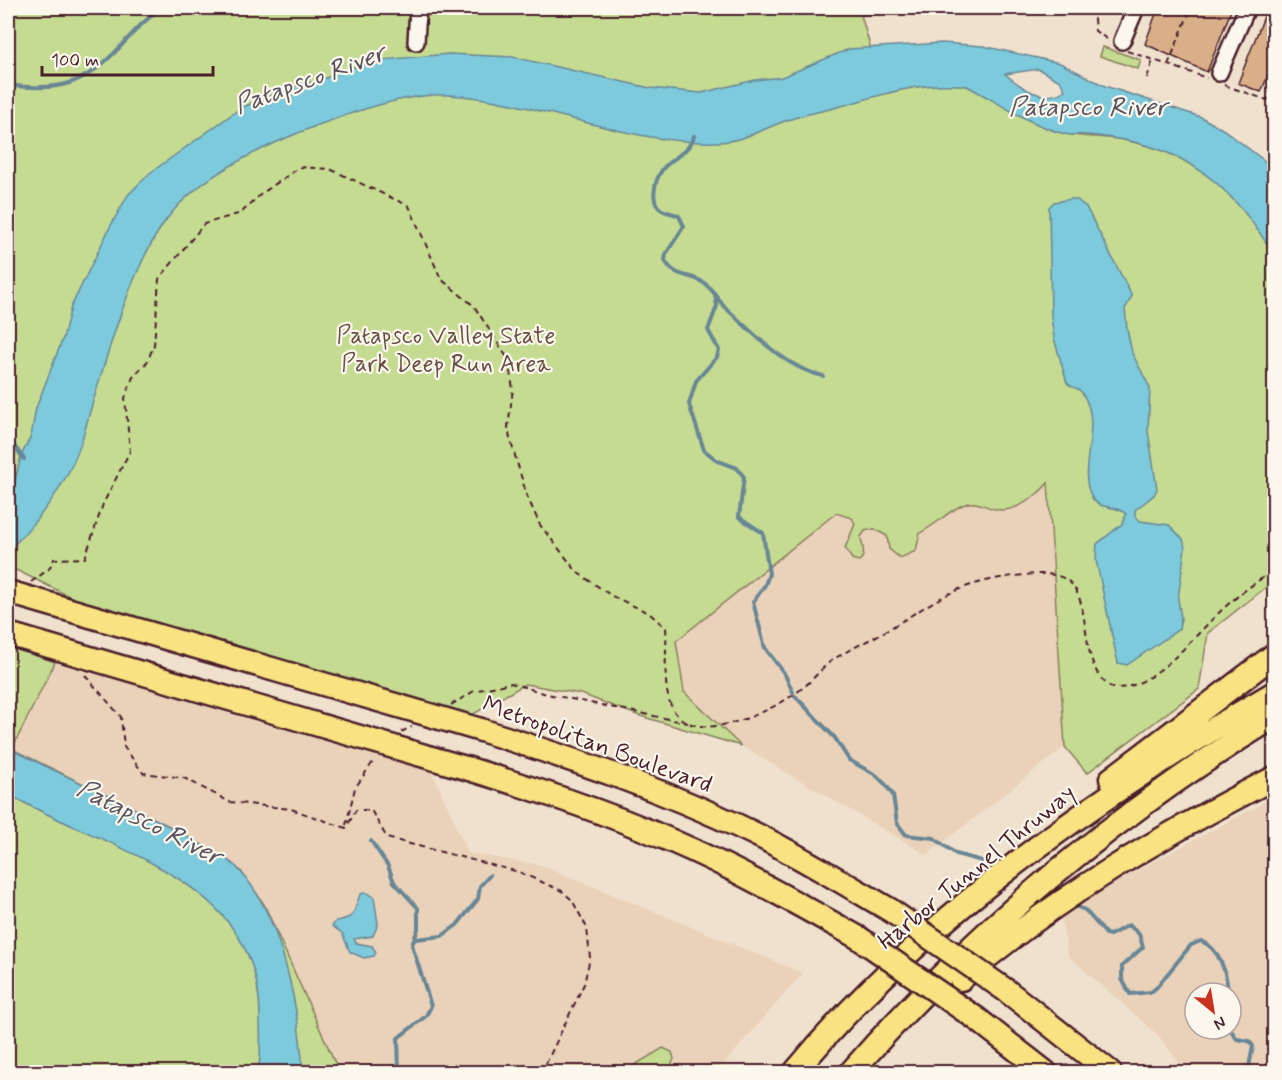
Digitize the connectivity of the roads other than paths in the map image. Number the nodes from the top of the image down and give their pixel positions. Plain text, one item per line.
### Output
1 (418, 8) edge
2 (1136, 8) edge
3 (1247, 8) edge
4 (416, 42) dead end
5 (1119, 44) road end
6 (1214, 78) road end
7 (8, 592) edge
8 (8, 634) edge
9 (1275, 655) edge
10 (1275, 693) edge
11 (1275, 717) edge
12 (1275, 777) edge
13 (1032, 852) junction
14 (795, 1072) edge
15 (851, 1072) edge
16 (866, 1072) edge
17 (1046, 1072) edge
18 (1110, 1072) edge

1 - 4 street
2 - 5 street
3 - 6 street
7 - 18 highway, Metropolitan Boulevard, bridge
8 - 17 highway, bridge
9 - 13 highway
10 - 13 highway, Harbor Tunnel Thruway
11 - 15 highway
12 - 16 highway
13 - 14 highway, Harbor Tunnel Thruway

